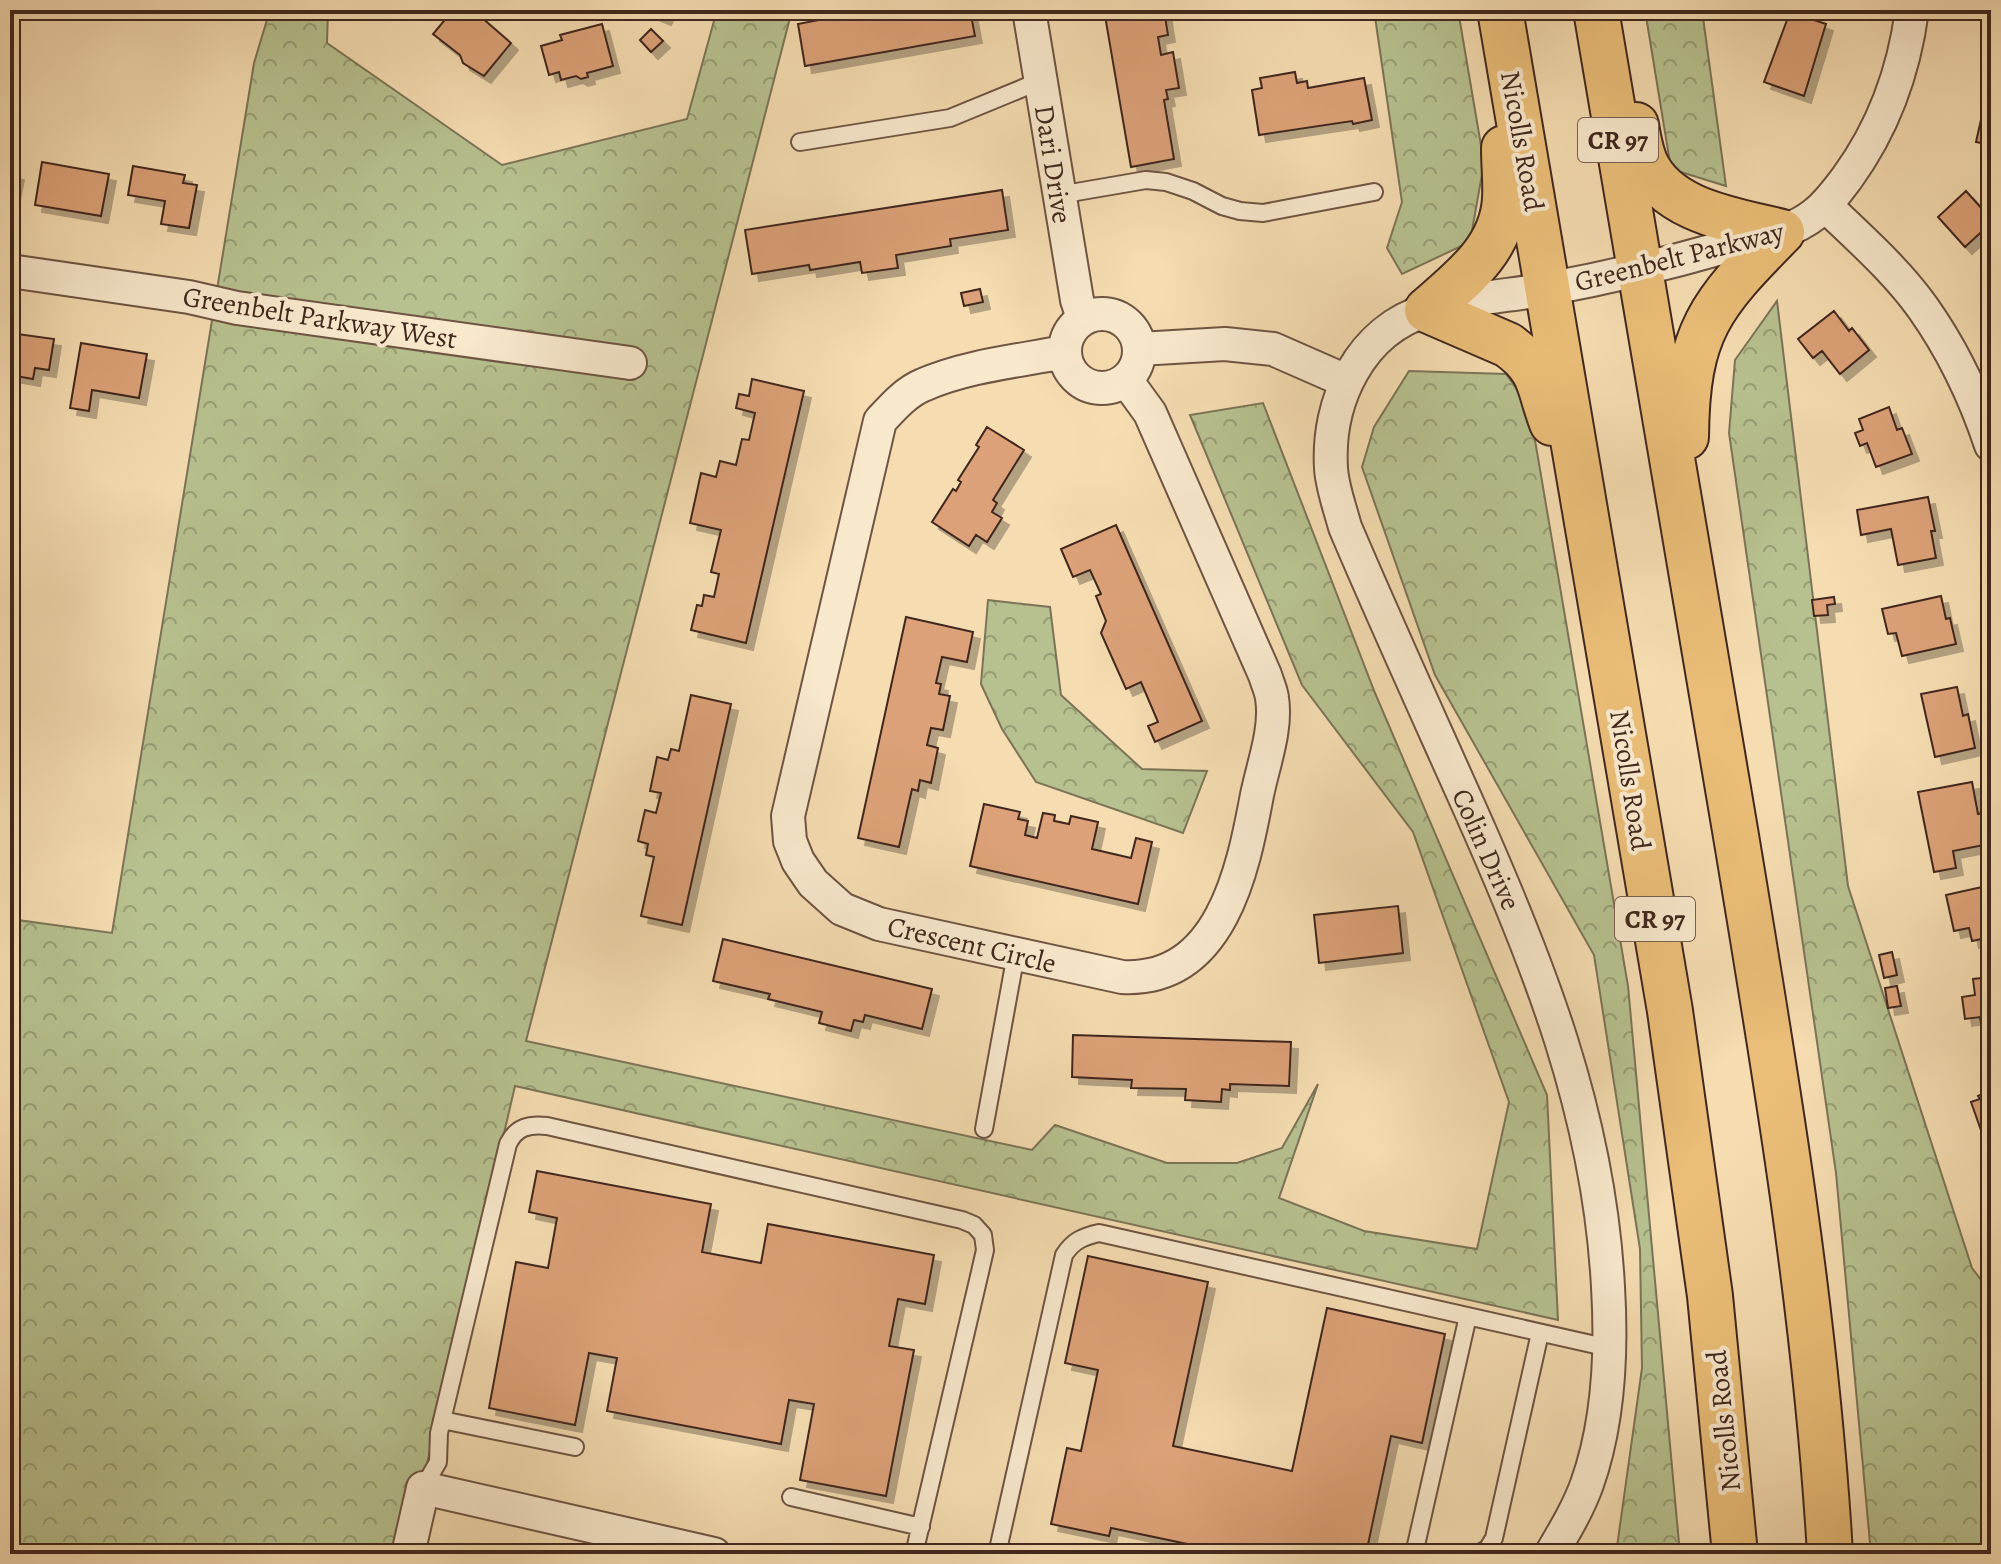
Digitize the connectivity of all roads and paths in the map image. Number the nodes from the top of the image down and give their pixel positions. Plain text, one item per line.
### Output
1 (1029, 10) edge
2 (1598, 10) edge
3 (1912, 10) edge
4 (1502, 20) edge
5 (1040, 81) junction
6 (800, 142) dead end
7 (1374, 192) dead end
8 (1059, 195) junction
9 (1826, 206) junction
10 (1782, 232) junction
11 (10, 271) edge
12 (1639, 271) junction
13 (1548, 288) junction
14 (1427, 310) junction
15 (1083, 318) junction
16 (1139, 349) junction
17 (1064, 352) junction
18 (630, 363) dead end
19 (1126, 380) junction
20 (1346, 381) junction
21 (1991, 445) edge
22 (1586, 507) junction
23 (1685, 540) junction
24 (1016, 954) junction
25 (984, 1129) dead end
26 (1468, 1316) junction
27 (1540, 1333) junction
28 (1609, 1348) junction
29 (442, 1420) junction
30 (575, 1447) dead end
31 (423, 1488) junction
32 (791, 1497) dead end
33 (921, 1527) junction
34 (408, 1554) edge
35 (714, 1554) edge
36 (914, 1554) edge
37 (998, 1554) edge
38 (1414, 1554) edge
39 (1478, 1554) edge
40 (1551, 1554) edge
41 (1735, 1554) edge
42 (1830, 1554) edge

1 - 5 street, Dari Drive
2 - 10 highway
2 - 12 highway, CR 97
3 - 9 street, Greenbelt Parkway
4 - 13 highway, Nicolls Road / CR 97
4 - 14 highway
5 - 6 lane
5 - 8 street, Dari Drive
7 - 8 lane
8 - 15 street, Dari Drive
9 - 10 street, Greenbelt Parkway
9 - 21 street
10 - 12 street, Greenbelt Parkway
10 - 23 highway
11 - 18 street, Greenbelt Parkway West
12 - 13 street, Greenbelt Parkway
12 - 23 highway, CR 97
13 - 14 street, Colin Drive
13 - 22 highway, Nicolls Road / CR 97
14 - 20 street, Colin Drive
14 - 22 highway
15 - 16 street
15 - 17 street
16 - 19 street
16 - 20 street
17 - 19 street
17 - 24 street, Crescent Circle
19 - 24 street, Crescent Circle
20 - 28 street, Colin Drive
22 - 41 highway, Nicolls Road / CR 97
23 - 42 highway, CR 97
24 - 25 lane
26 - 27 lane
26 - 37 lane
26 - 38 lane
27 - 28 lane
27 - 39 lane
28 - 40 street, Colin Drive
29 - 30 lane
29 - 31 lane
29 - 33 lane
31 - 34 street
31 - 35 street
32 - 33 lane
33 - 36 lane

